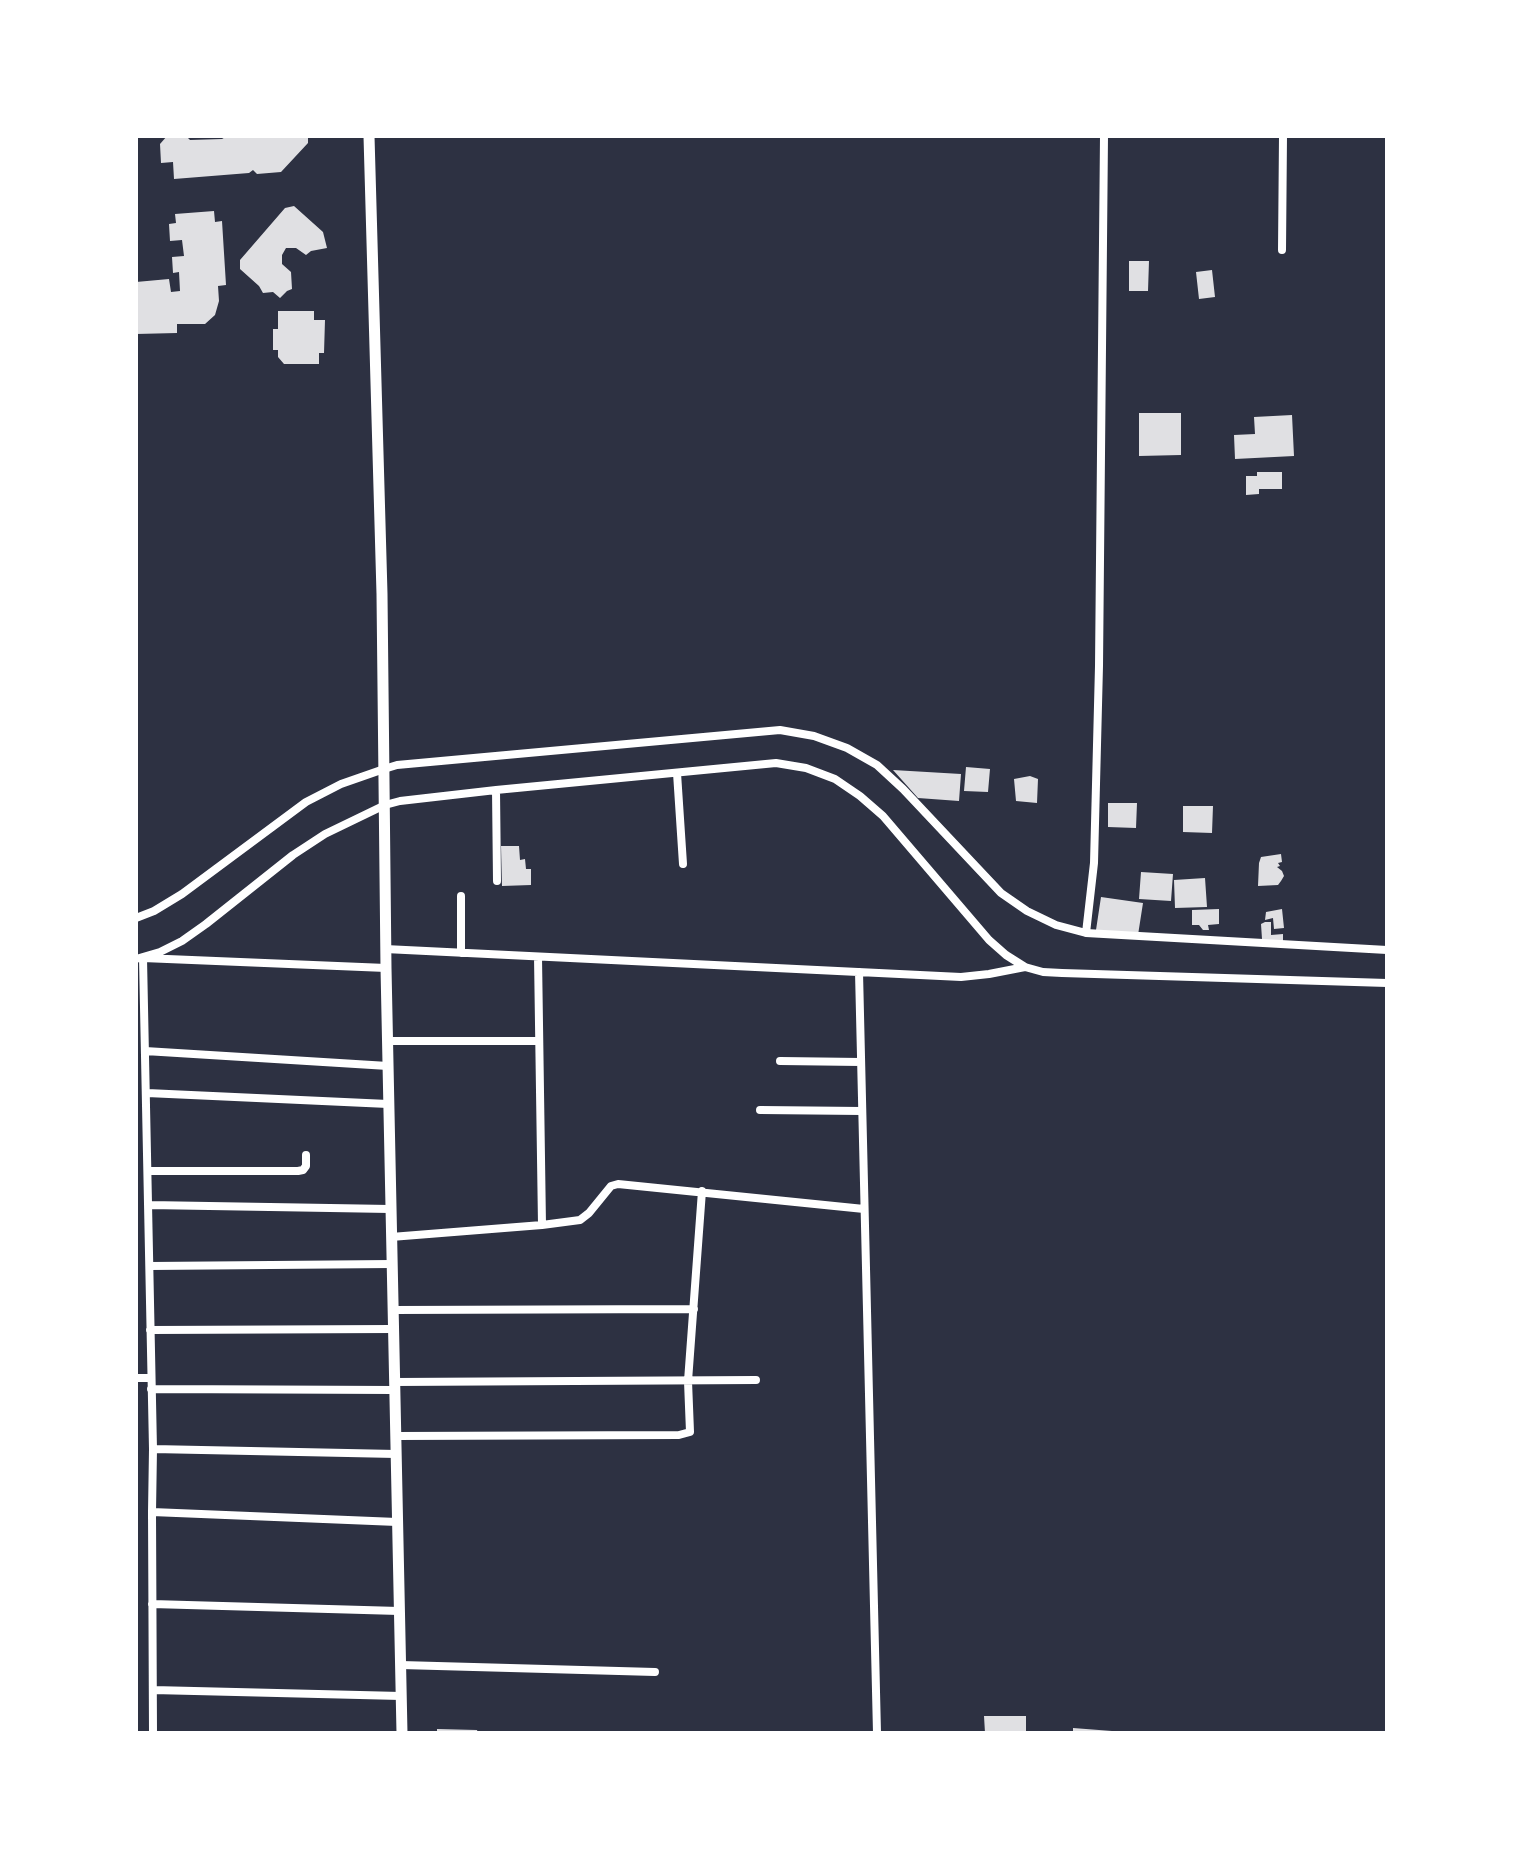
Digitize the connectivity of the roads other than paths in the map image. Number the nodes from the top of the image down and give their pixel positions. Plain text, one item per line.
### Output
1 (369, 136) edge
2 (1104, 136) edge
3 (1283, 136) edge
4 (1282, 250) dead end
5 (384, 769) junction
6 (677, 773) junction
7 (496, 790) junction
8 (385, 805) junction
9 (683, 864) dead end
10 (497, 881) dead end
11 (461, 896) dead end
12 (136, 918) edge
13 (1086, 933) junction
14 (385, 949) junction
15 (1387, 950) edge
16 (461, 953) junction
17 (538, 957) junction
18 (140, 958) edge
19 (1025, 967) junction
20 (386, 968) junction
21 (859, 972) junction
22 (1387, 983) edge
23 (387, 1041) junction
24 (539, 1041) junction
25 (145, 1051) junction
26 (780, 1061) dead end
27 (861, 1062) junction
28 (388, 1066) junction
29 (147, 1093) junction
30 (388, 1104) junction
31 (760, 1110) dead end
32 (862, 1111) junction
33 (306, 1155) dead end
34 (149, 1171) junction
35 (702, 1191) junction
36 (149, 1205) junction
37 (390, 1209) junction
38 (864, 1209) junction
39 (542, 1225) junction
40 (391, 1237) junction
41 (392, 1264) junction
42 (150, 1266) junction
43 (694, 1309) junction
44 (393, 1310) junction
45 (393, 1329) junction
46 (150, 1330) junction
47 (136, 1378) edge
48 (151, 1378) junction
49 (756, 1380) dead end
50 (688, 1381) junction
51 (394, 1386) junction
52 (151, 1389) junction
53 (396, 1436) junction
54 (153, 1449) junction
55 (396, 1454) junction
56 (152, 1512) junction
57 (397, 1522) junction
58 (152, 1604) junction
59 (399, 1611) junction
60 (401, 1665) junction
61 (655, 1672) dead end
62 (153, 1690) junction
63 (401, 1696) junction
64 (153, 1733) edge
65 (402, 1733) edge
66 (877, 1733) edge

1 - 5 street
2 - 13 street
3 - 4 street
5 - 8 street
5 - 12 street
5 - 13 street
6 - 7 street
6 - 9 street
6 - 19 street
7 - 8 street
7 - 10 street
8 - 14 street
8 - 18 street
11 - 16 street
13 - 15 street
14 - 16 street
14 - 20 street
16 - 17 street
17 - 21 street
17 - 24 street
18 - 20 street
18 - 25 street
19 - 21 street
19 - 22 street
20 - 23 street
21 - 27 street
23 - 24 street
23 - 28 street
24 - 39 street
25 - 28 street
25 - 29 street
26 - 27 street
27 - 32 street
28 - 30 street
29 - 30 street
29 - 34 street
30 - 37 street
31 - 32 street
32 - 38 street
33 - 34 street
34 - 36 street
35 - 38 street
35 - 39 street
35 - 43 street
36 - 37 street
36 - 42 street
37 - 40 street
38 - 66 street
39 - 40 street
40 - 41 street
41 - 42 street
41 - 44 street
42 - 46 street
43 - 44 street
43 - 50 street
44 - 45 street
45 - 46 street
45 - 51 street
46 - 48 street
47 - 48 street
48 - 52 street
49 - 50 street
50 - 51 street
50 - 53 street
51 - 52 street
51 - 53 street
52 - 54 street
53 - 55 street
54 - 55 street
54 - 56 street
55 - 57 street
56 - 57 street
56 - 58 street
57 - 59 street
58 - 59 street
58 - 62 street
59 - 60 street
60 - 61 street
60 - 63 street
62 - 63 street
62 - 64 street
63 - 65 street

